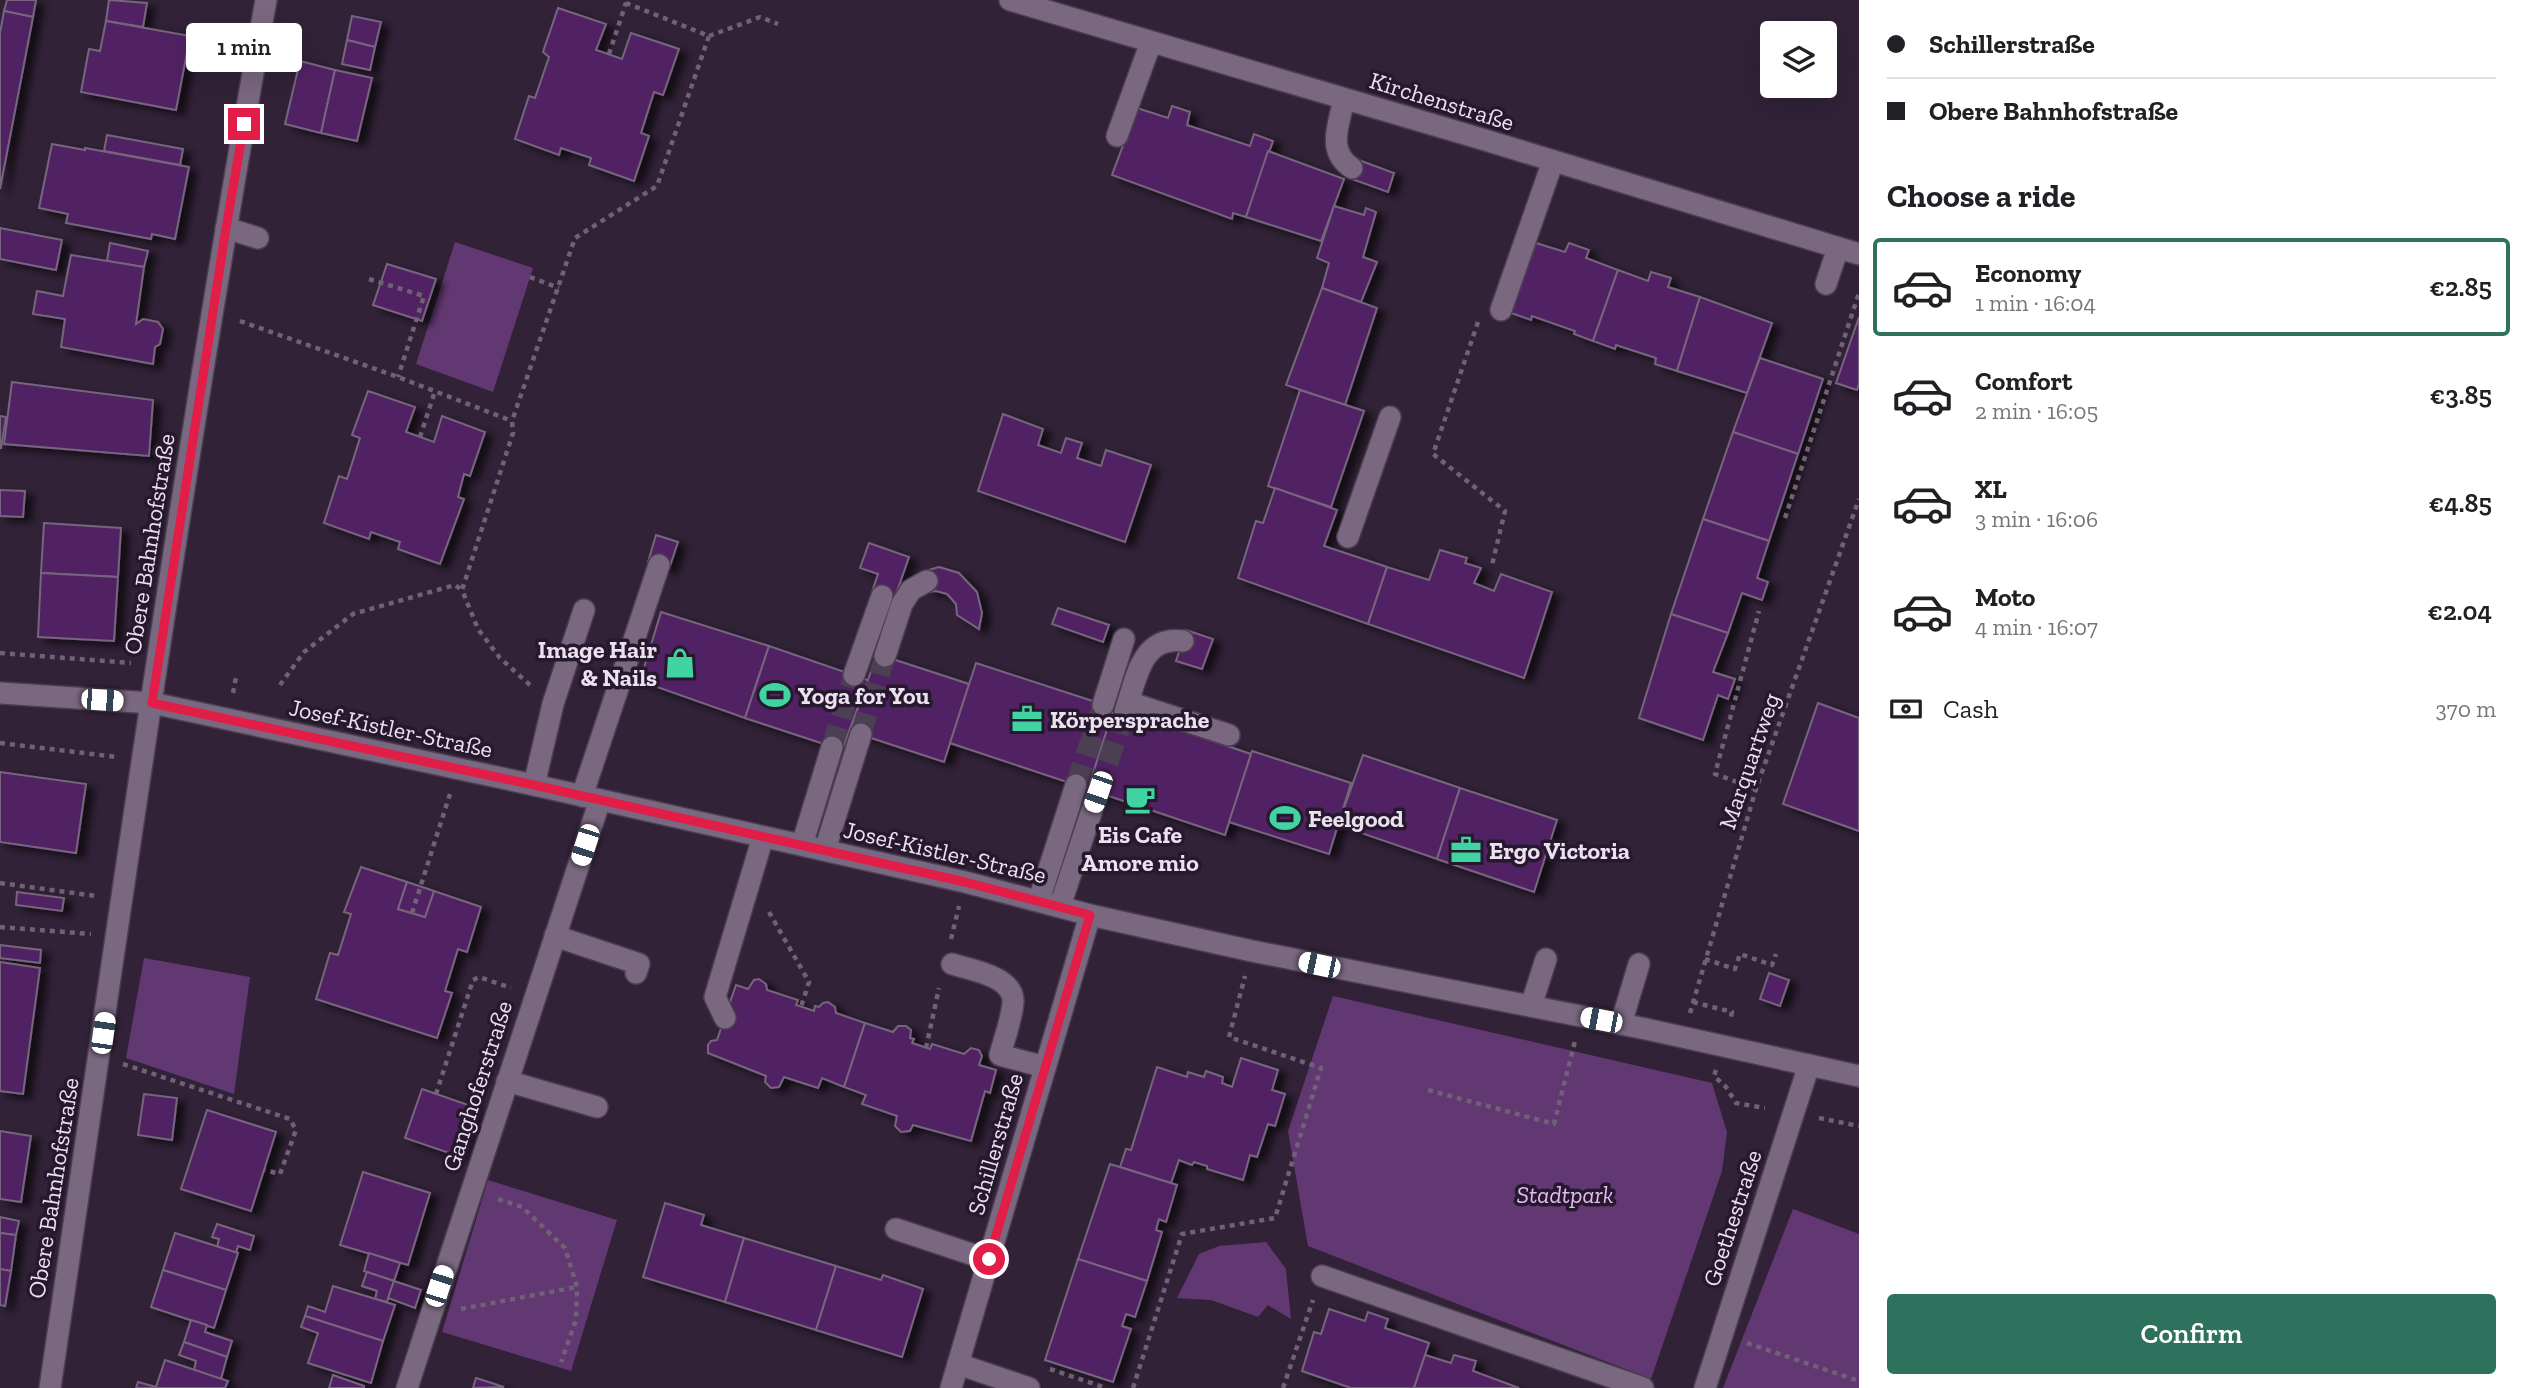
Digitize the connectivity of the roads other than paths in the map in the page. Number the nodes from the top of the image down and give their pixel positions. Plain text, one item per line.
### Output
1 (266, 0) edge
2 (1010, 0) edge
3 (1152, 42) junction
4 (1344, 99) junction
5 (1117, 136) dead end
6 (1553, 161) junction
7 (1352, 168) dead end
8 (226, 228) junction
9 (258, 238) dead end
10 (1838, 248) junction
11 (1859, 254) edge
12 (1826, 284) dead end
13 (1491, 311) road end
14 (1390, 417) dead end
15 (1348, 537) dead end
16 (659, 565) dead end
17 (927, 581) dead end
18 (882, 596) dead end
19 (584, 610) dead end
20 (1125, 639) dead end
21 (1182, 641) dead end
22 (885, 656) tunnel mouth
23 (852, 660) tunnel mouth
24 (0, 694) edge
25 (152, 703) junction
26 (1103, 705) tunnel mouth
27 (861, 734) tunnel mouth
28 (1229, 735) dead end
29 (832, 747) tunnel mouth
30 (534, 785) junction
31 (1076, 785) tunnel mouth
32 (1098, 792) tunnel mouth
33 (591, 798) junction
34 (763, 836) junction
35 (802, 845) junction
36 (825, 850) junction
37 (1039, 900) junction
38 (1060, 906) junction
39 (1090, 915) junction
40 (555, 936) junction
41 (1546, 959) dead end
42 (952, 964) dead end
43 (1639, 964) dead end
44 (636, 973) dead end
45 (1531, 1006) junction
46 (724, 1018) dead end
47 (1620, 1024) junction
48 (1809, 1065) junction
49 (1045, 1067) junction
50 (1859, 1076) edge
51 (507, 1081) junction
52 (597, 1107) dead end
53 (896, 1229) dead end
54 (989, 1259) junction
55 (1322, 1276) road end
56 (958, 1364) junction
57 (50, 1388) edge
58 (407, 1388) edge
59 (951, 1388) edge
60 (1029, 1388) edge
61 (1643, 1388) edge
62 (1705, 1388) edge

1 - 8 street, Obere Bahnhofstraße
2 - 3 street, Kirchenstraße
3 - 4 street, Kirchenstraße
3 - 5 street
4 - 6 street, Kirchenstraße
4 - 7 street
6 - 10 street, Kirchenstraße
6 - 13 street
8 - 9 street
8 - 25 street, Obere Bahnhofstraße
10 - 11 street, Kirchenstraße
10 - 12 street
14 - 15 street
16 - 33 street, Ganghoferstraße
17 - 22 street
18 - 23 street
19 - 30 street
20 - 26 street
21 - 28 street
24 - 25 street, Josef-Kistler-Straße
25 - 30 street, Josef-Kistler-Straße
25 - 57 street, Obere Bahnhofstraße
27 - 36 street
29 - 35 street
30 - 33 street, Josef-Kistler-Straße
31 - 37 street
32 - 38 street
33 - 34 street, Josef-Kistler-Straße
33 - 40 street, Ganghoferstraße
34 - 35 street, Josef-Kistler-Straße
34 - 46 street
35 - 36 street, Josef-Kistler-Straße
36 - 37 street, Josef-Kistler-Straße
37 - 38 street, Josef-Kistler-Straße
38 - 39 street, Josef-Kistler-Straße
39 - 45 street, Josef-Kistler-Straße
39 - 49 street, Schillerstraße
40 - 44 street
40 - 51 street, Ganghoferstraße
41 - 45 street
42 - 49 street
43 - 47 street
45 - 47 street, Josef-Kistler-Straße
47 - 48 street, Josef-Kistler-Straße
48 - 50 street, Josef-Kistler-Straße
48 - 62 street, Goethestraße
49 - 54 street, Schillerstraße
51 - 52 street
51 - 58 street, Ganghoferstraße
53 - 54 street
54 - 56 street, Schillerstraße
55 - 61 street
56 - 59 street, Schillerstraße
56 - 60 street

